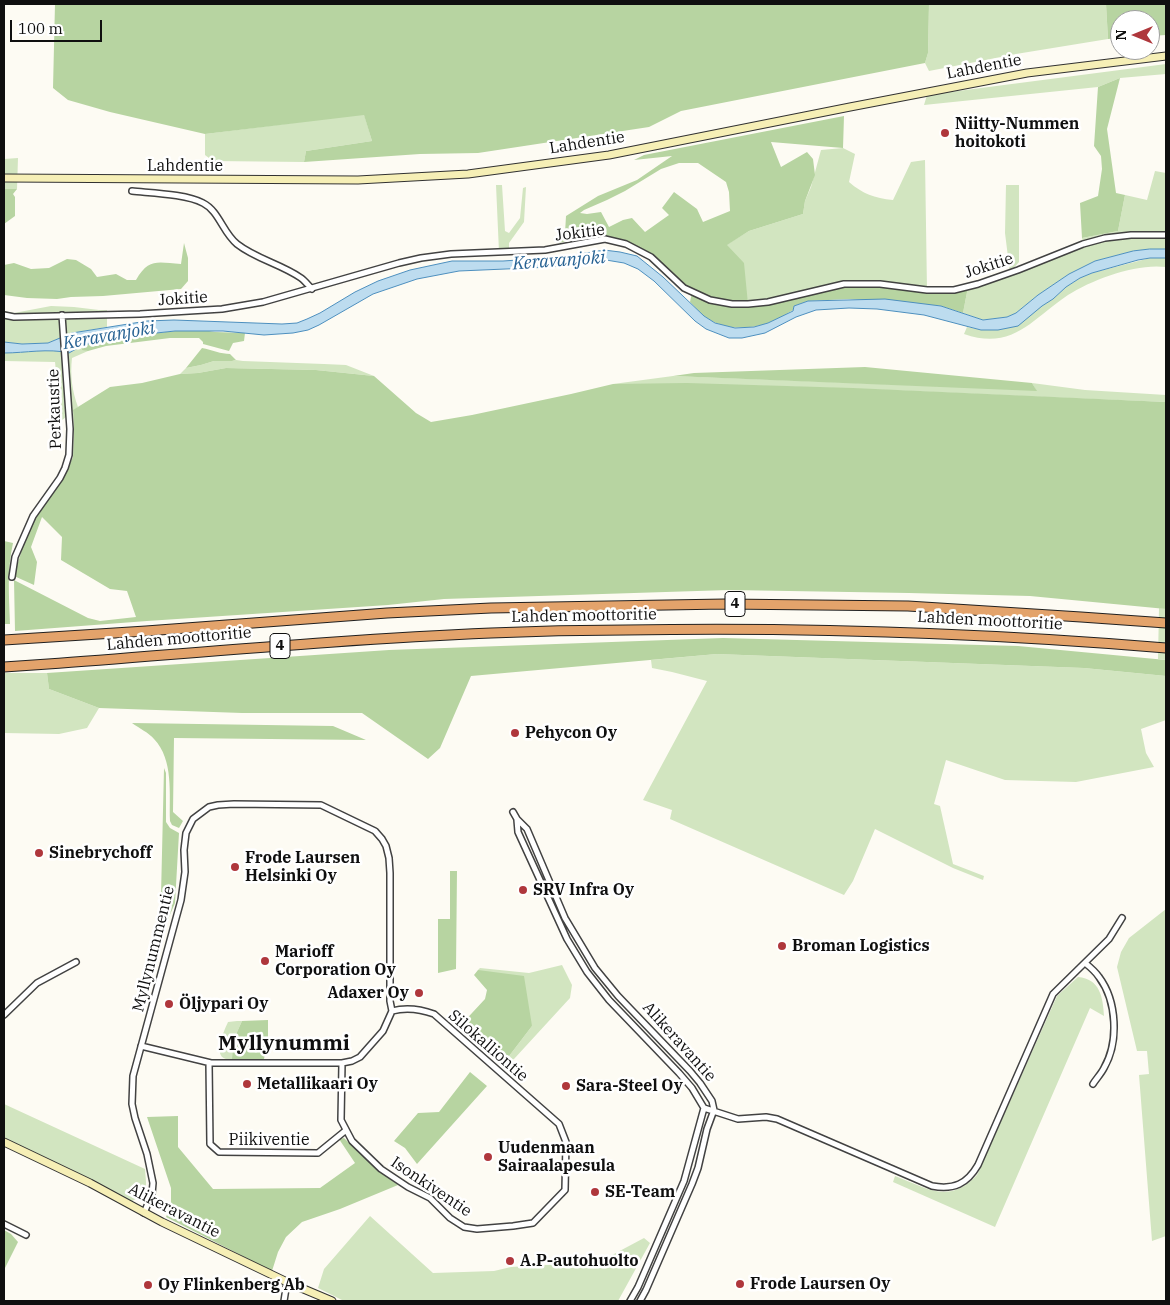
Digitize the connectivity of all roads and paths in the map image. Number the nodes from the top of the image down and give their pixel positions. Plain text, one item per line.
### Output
1 (1166, 56) edge
2 (4, 178) edge
3 (132, 191) dead end
4 (1166, 235) edge
5 (312, 289) junction
6 (4, 315) edge
7 (62, 315) junction
8 (12, 577) dead end
9 (1166, 623) edge
10 (4, 640) edge
11 (1166, 648) edge
12 (4, 667) edge
13 (513, 812) dead end
14 (517, 819) junction
15 (1122, 918) dead end
16 (76, 962) dead end
17 (1085, 963) junction
18 (392, 1011) junction
19 (4, 1015) edge
20 (142, 1046) junction
21 (210, 1063) junction
22 (342, 1063) junction
23 (1093, 1084) dead end
24 (704, 1108) junction
25 (714, 1110) junction
26 (559, 1124) joint
27 (346, 1131) junction
28 (4, 1142) edge
29 (144, 1213) junction
30 (4, 1224) edge
31 (26, 1235) dead end
32 (287, 1282) junction
33 (284, 1301) edge
34 (332, 1301) edge
35 (630, 1301) edge
36 (640, 1301) edge

1 - 2 main road, Lahdentie
3 - 5 street
4 - 5 street, Jokitie
5 - 7 street, Jokitie
6 - 7 street, Jokitie
7 - 8 street, Perkaustie
9 - 10 highway, Lahden moottoritie / 4
11 - 12 highway, Lahden moottoritie / 4
13 - 14 street, Alikeravantie
14 - 24 street, Alikeravantie
14 - 25 street, Alikeravantie
15 - 17 street
16 - 19 street
17 - 23 street
17 - 25 street
18 - 20 street, Myllynummentie
18 - 22 street
18 - 26 street, Silokalliontie
20 - 21 street
20 - 29 street, Myllynummentie
21 - 22 street
21 - 27 street, Piikiventie
22 - 27 street, Isonkiventie
24 - 25 street
24 - 35 street, Alikeravantie
25 - 36 street
26 - 27 street, Isonkiventie
28 - 29 main road, Alikeravantie
29 - 32 main road, Alikeravantie
30 - 31 street
32 - 33 street
32 - 34 main road, Alikeravantie

